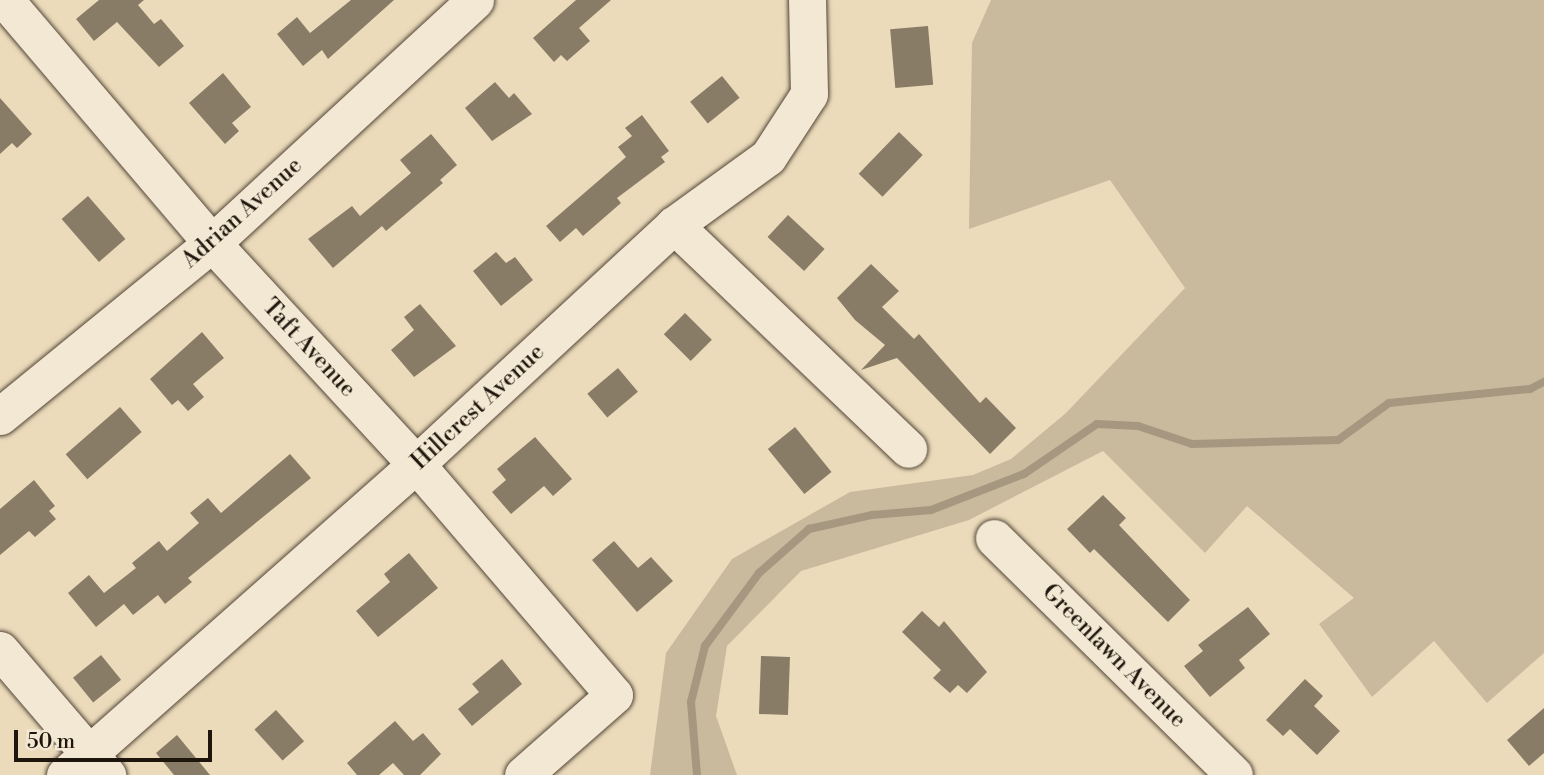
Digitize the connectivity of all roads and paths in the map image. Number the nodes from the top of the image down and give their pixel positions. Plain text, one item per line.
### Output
1 (475, 0) edge
2 (807, 0) edge
3 (14, 11) edge
4 (674, 225) junction
5 (212, 243) junction
6 (0, 416) edge
7 (908, 449) dead end
8 (416, 464) junction
9 (994, 538) dead end
10 (0, 650) edge
11 (87, 768) edge
12 (523, 775) edge
13 (1234, 775) edge

1 - 5 street, Adrian Avenue
2 - 4 street, Hillcrest Avenue
3 - 5 street, Taft Avenue
4 - 7 street
4 - 8 street, Hillcrest Avenue
5 - 6 street, Adrian Avenue
5 - 8 street, Taft Avenue
8 - 11 street, Hillcrest Avenue
8 - 12 street, Taft Avenue
9 - 13 street, Greenlawn Avenue
10 - 11 street

